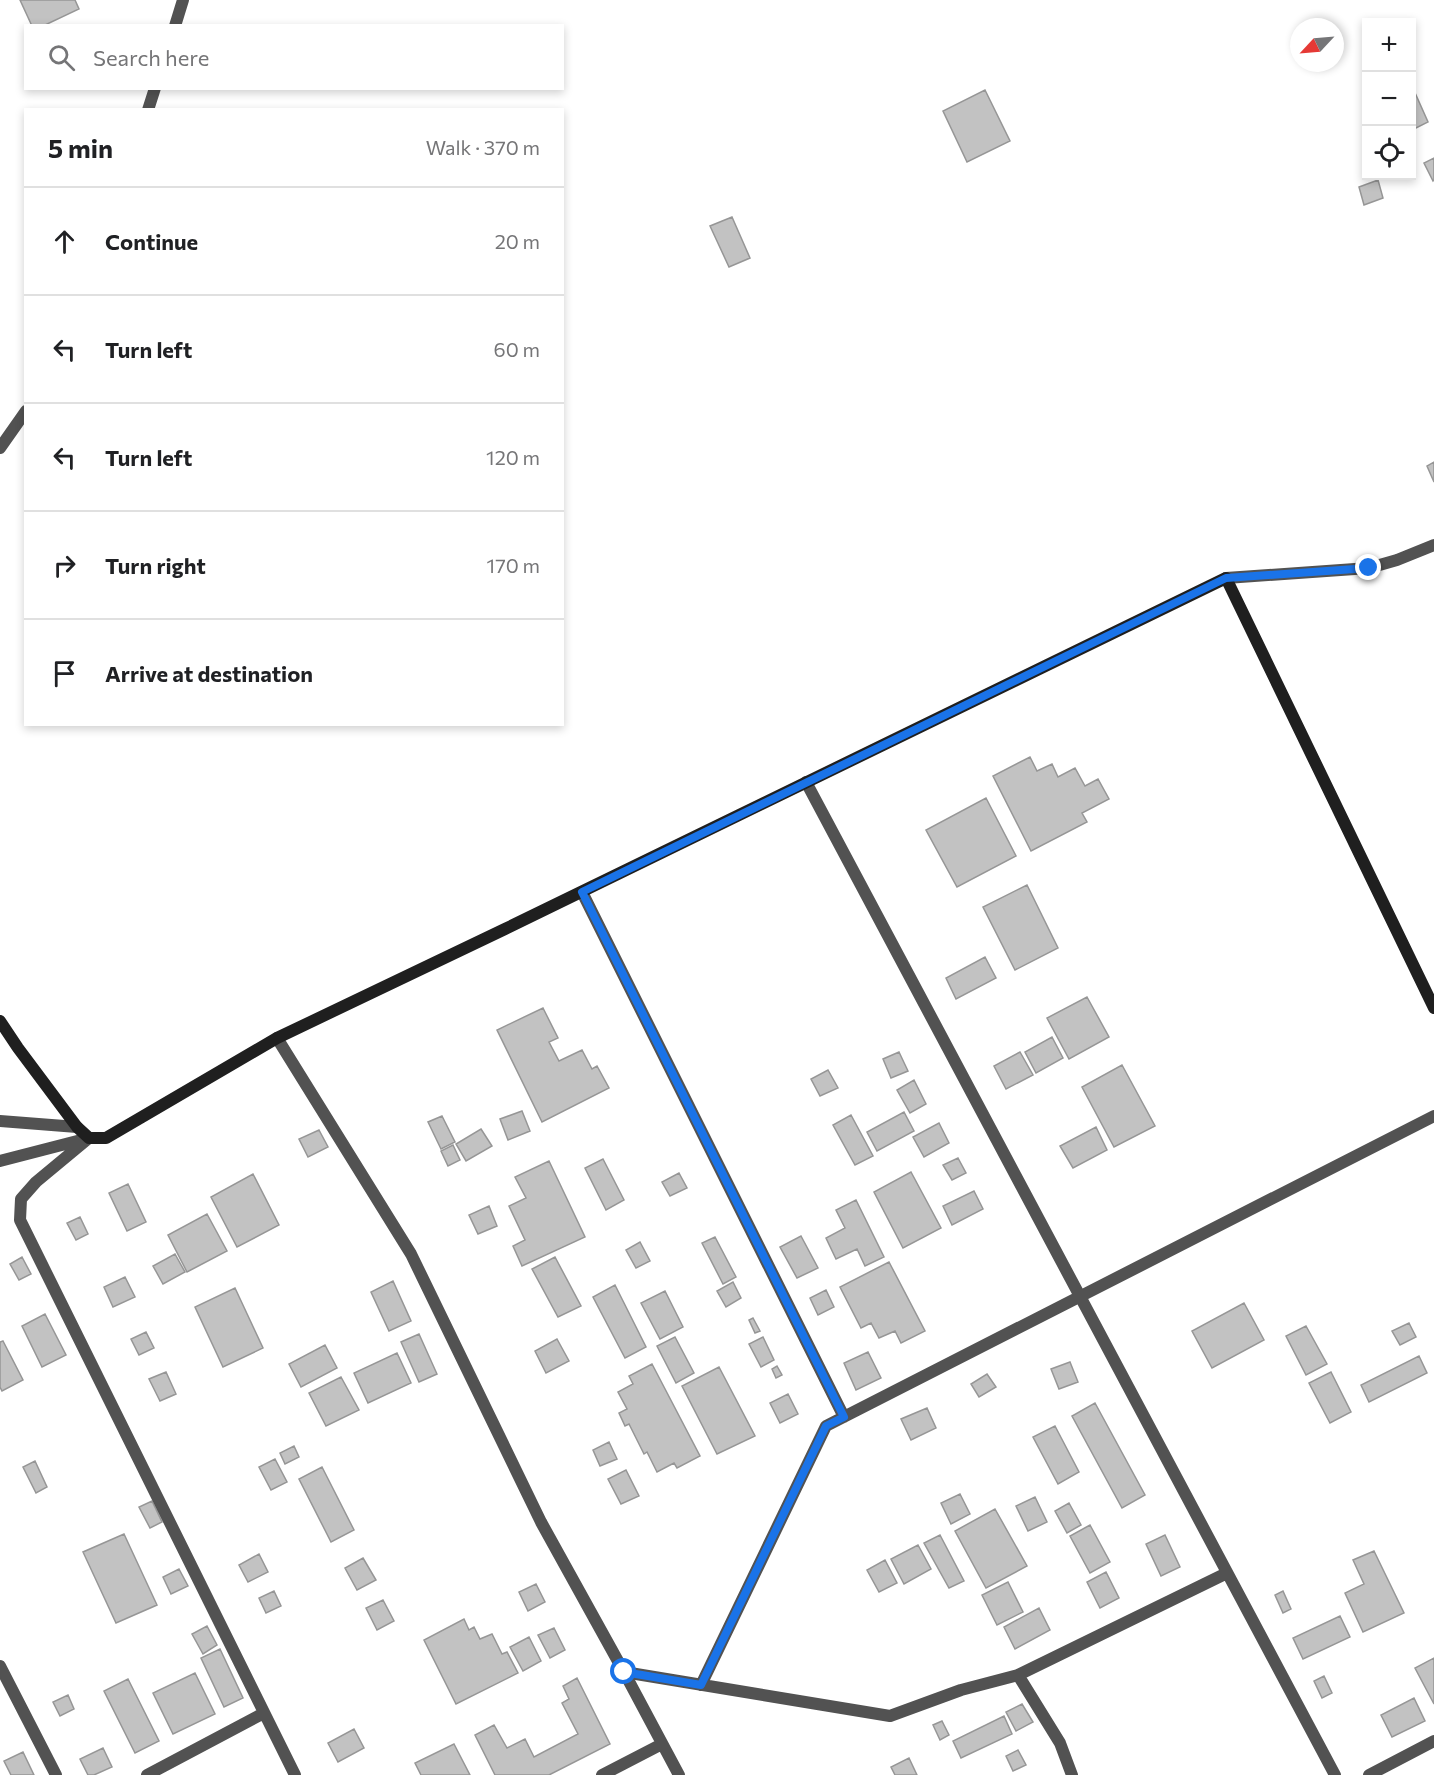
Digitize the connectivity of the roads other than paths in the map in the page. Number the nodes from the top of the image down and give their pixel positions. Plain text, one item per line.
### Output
1 (183, 0) edge
2 (176, 24) edge
3 (154, 90) edge
4 (149, 108) edge
5 (24, 414) edge
6 (0, 448) edge
7 (1434, 545) edge
8 (1226, 578) junction
9 (806, 782) junction
10 (582, 892) junction
11 (1434, 1008) edge
12 (0, 1021) edge
13 (277, 1038) junction
14 (1434, 1116) edge
15 (0, 1121) edge
16 (77, 1127) junction
17 (89, 1138) junction
18 (0, 1161) edge
19 (1080, 1297) junction
20 (844, 1417) junction
21 (1227, 1573) junction
22 (0, 1666) edge
23 (624, 1672) junction
24 (1018, 1675) junction
25 (701, 1685) junction
26 (264, 1713) junction
27 (1434, 1741) edge
28 (662, 1744) junction
29 (56, 1775) edge
30 (147, 1775) edge
31 (295, 1775) edge
32 (602, 1775) edge
33 (679, 1775) edge
34 (1072, 1775) edge
35 (1335, 1775) edge
36 (1369, 1775) edge

1 - 2 street
3 - 4 street
5 - 6 street
7 - 8 street
8 - 9 street
8 - 11 street
9 - 10 street
9 - 19 street
10 - 13 street
10 - 20 street
12 - 16 street
13 - 17 street
13 - 23 street
14 - 19 street
15 - 16 street
16 - 17 street
17 - 18 street
17 - 26 street
19 - 20 street
19 - 21 street
20 - 25 street
21 - 24 street
21 - 35 street
22 - 29 street
23 - 25 street
23 - 28 street
24 - 25 street
24 - 34 street
26 - 30 street
26 - 31 street
27 - 36 street
28 - 32 street
28 - 33 street

